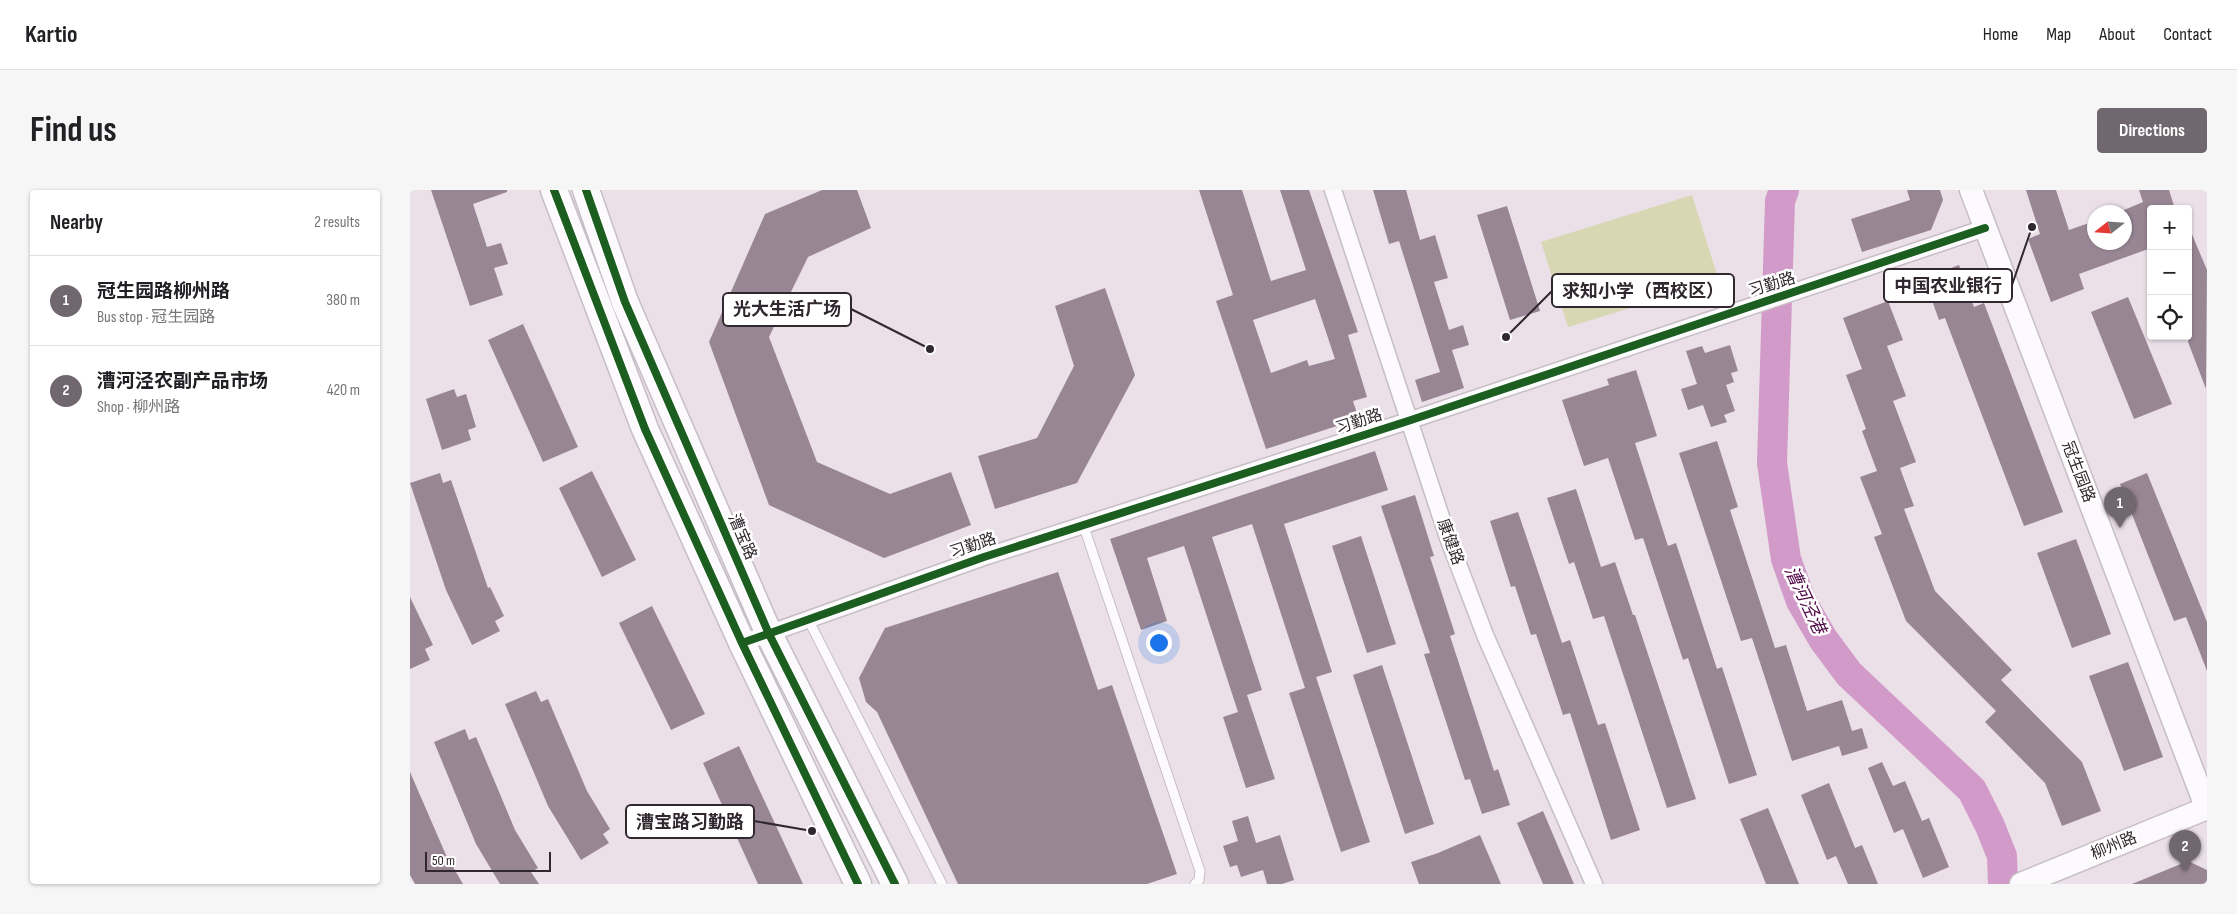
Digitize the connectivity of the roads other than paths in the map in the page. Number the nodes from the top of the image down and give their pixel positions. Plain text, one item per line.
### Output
1 (554, 190) edge
2 (586, 190) edge
3 (1333, 190) edge
4 (1971, 190) edge
5 (1985, 228) junction
6 (1408, 421) junction
7 (1083, 524) junction
8 (808, 619) junction
9 (769, 634) junction
10 (742, 642) junction
11 (2207, 809) edge
12 (2029, 881) edge
13 (858, 884) edge
14 (895, 884) edge
15 (942, 884) edge
16 (1195, 884) edge
17 (1594, 884) edge

1 - 10 main road
2 - 9 main road, 漕宝路
3 - 6 street, 康健路
4 - 5 street, 冠生园路
5 - 6 street, 习勤路
5 - 11 street, 冠生园路
6 - 7 street, 习勤路
6 - 17 street, 康健路
7 - 8 street, 习勤路
7 - 16 lane
8 - 9 street, 习勤路
8 - 15 lane
9 - 10 street, 习勤路
9 - 14 main road, 漕宝路
10 - 13 main road
11 - 12 street, 柳州路

